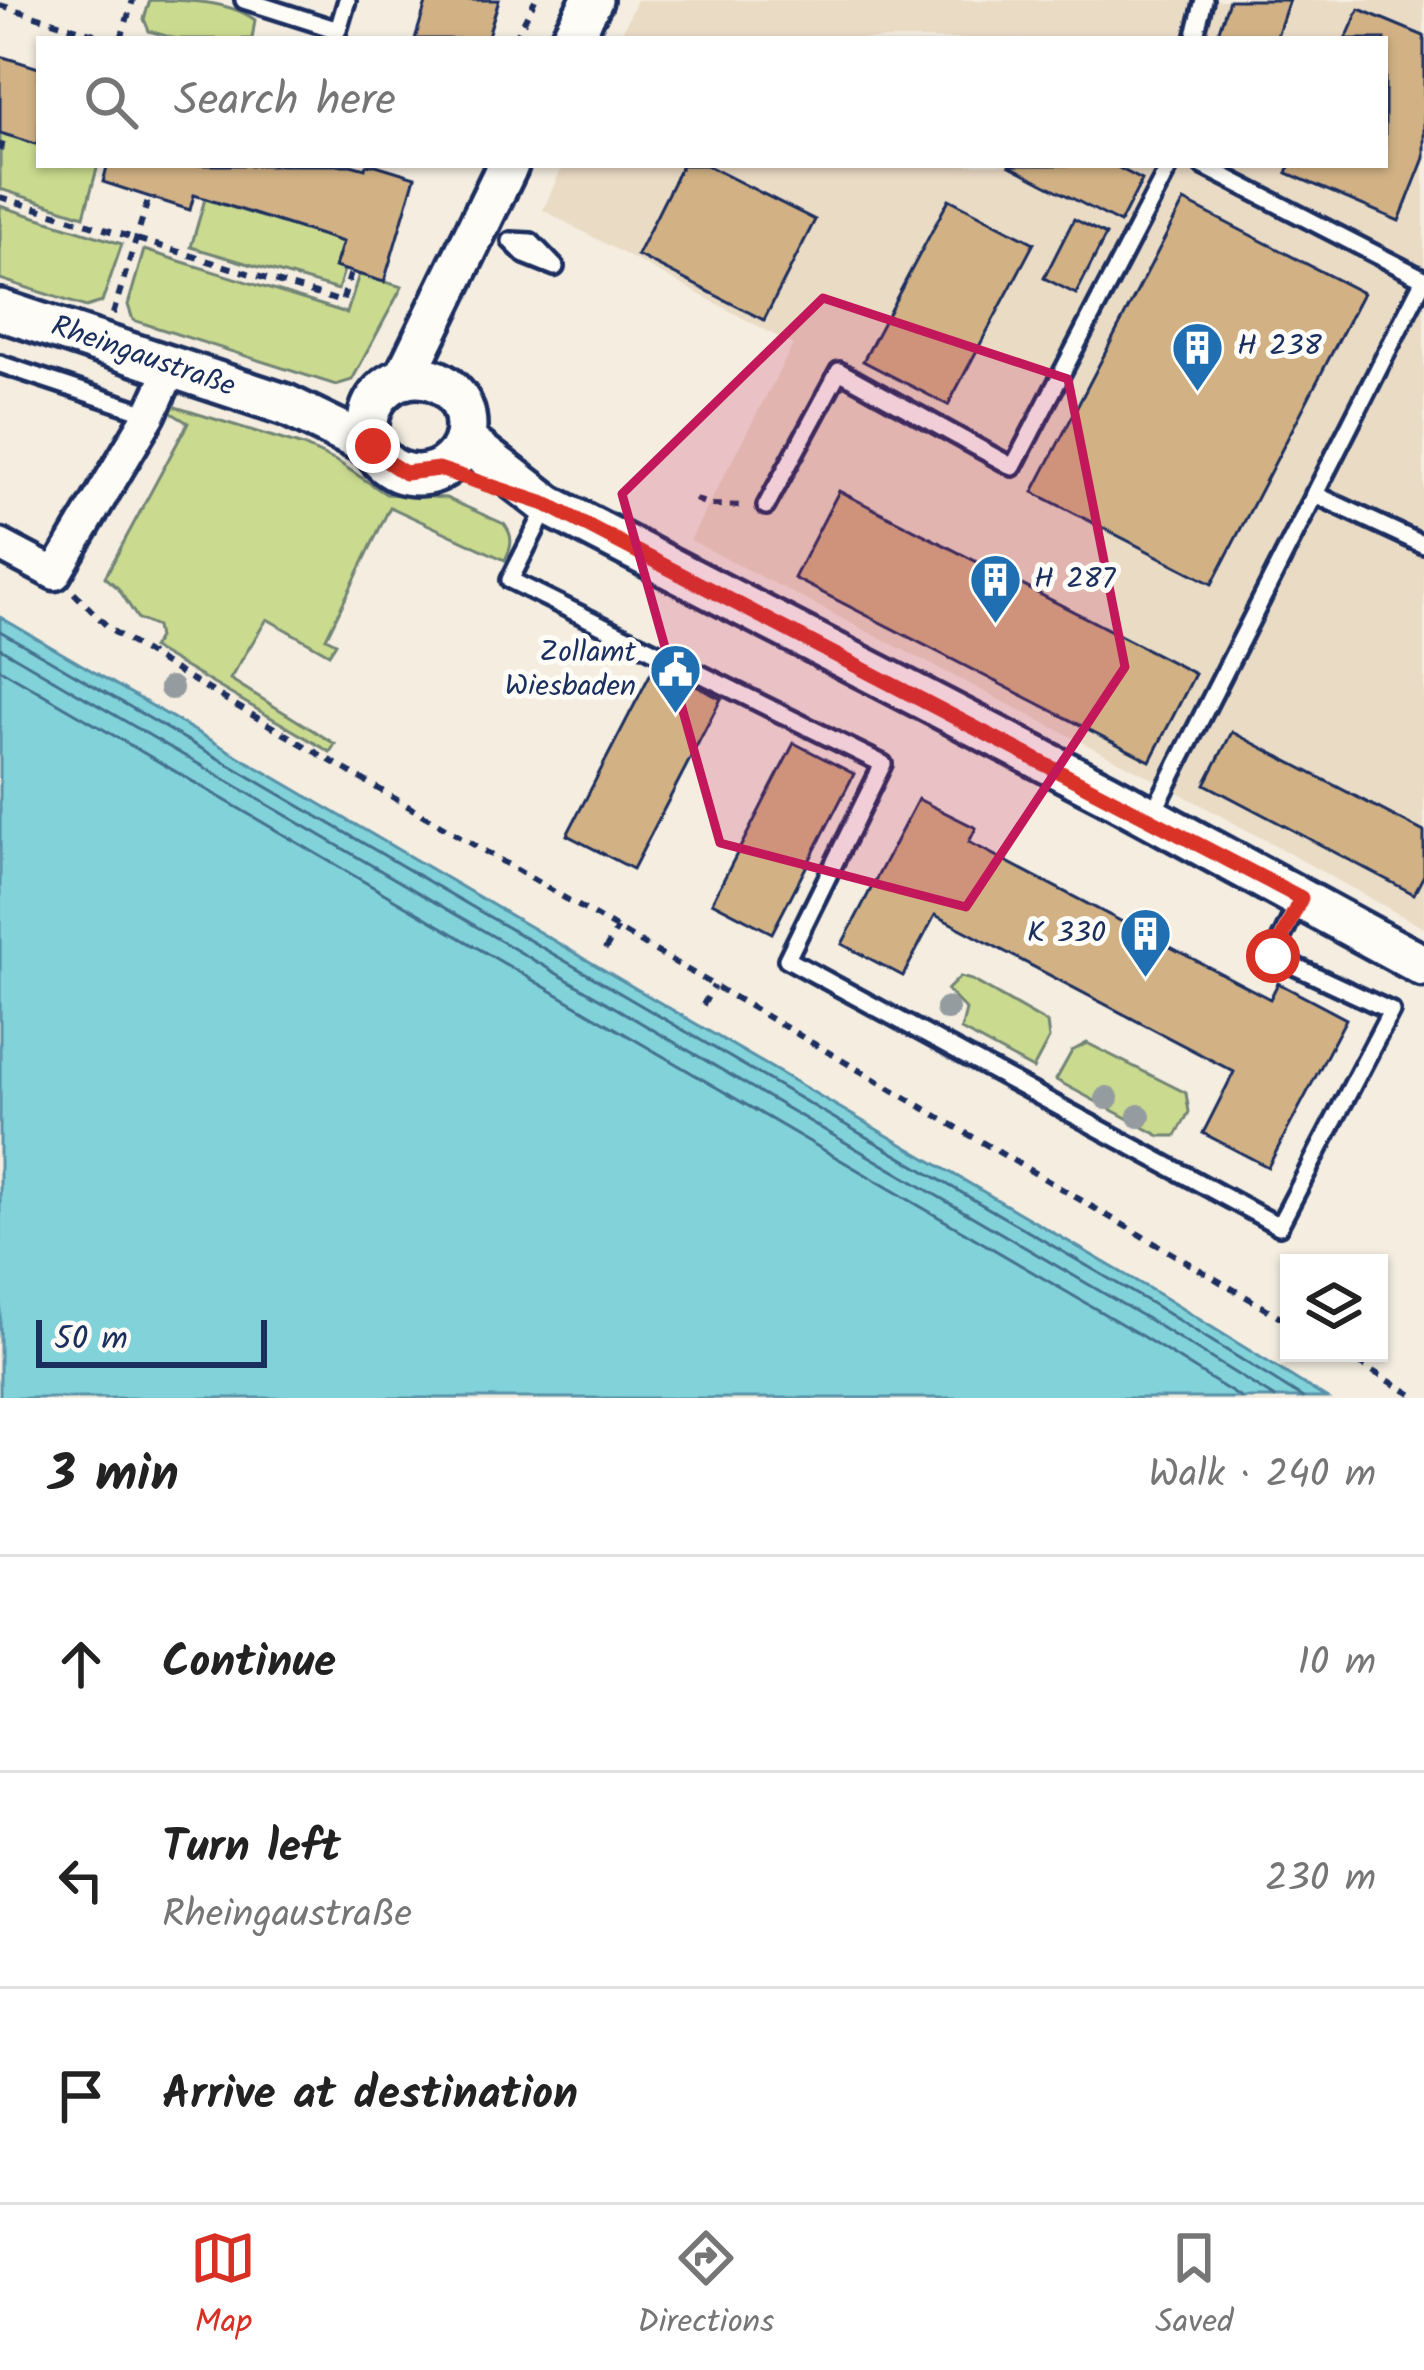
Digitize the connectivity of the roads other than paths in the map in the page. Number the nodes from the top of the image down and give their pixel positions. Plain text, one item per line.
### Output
1 (244, 0) edge
2 (347, 0) edge
3 (592, 0) edge
4 (1204, 0) edge
5 (574, 36) edge
6 (1195, 36) edge
7 (507, 168) edge
8 (1168, 168) edge
9 (1208, 168) edge
10 (1424, 279) edge
11 (450, 290) junction
12 (0, 310) edge
13 (0, 364) edge
14 (172, 366) junction
15 (404, 379) junction
16 (444, 385) junction
17 (150, 414) junction
18 (372, 428) junction
19 (452, 455) junction
20 (1314, 494) junction
21 (548, 505) junction
22 (766, 506) road end
23 (0, 545) edge
24 (1424, 545) edge
25 (1151, 818) junction
26 (1301, 898) junction
27 (1424, 966) edge

1 - 2 lane
3 - 5 street
4 - 6 lane
7 - 11 street
8 - 22 lane
9 - 10 lane
10 - 20 lane
11 - 15 street
11 - 16 street
12 - 14 street, Rheingaustraße
13 - 17 lane
14 - 17 street
14 - 18 street, Rheingaustraße
15 - 16 street
15 - 18 street
16 - 19 street
17 - 23 street
18 - 19 street, Rheingaustraße
19 - 21 street, Rheingaustraße
20 - 24 lane
20 - 25 lane
21 - 25 street, Rheingaustraße
21 - 26 lane
25 - 26 street, Rheingaustraße
26 - 27 street, Rheingaustraße

